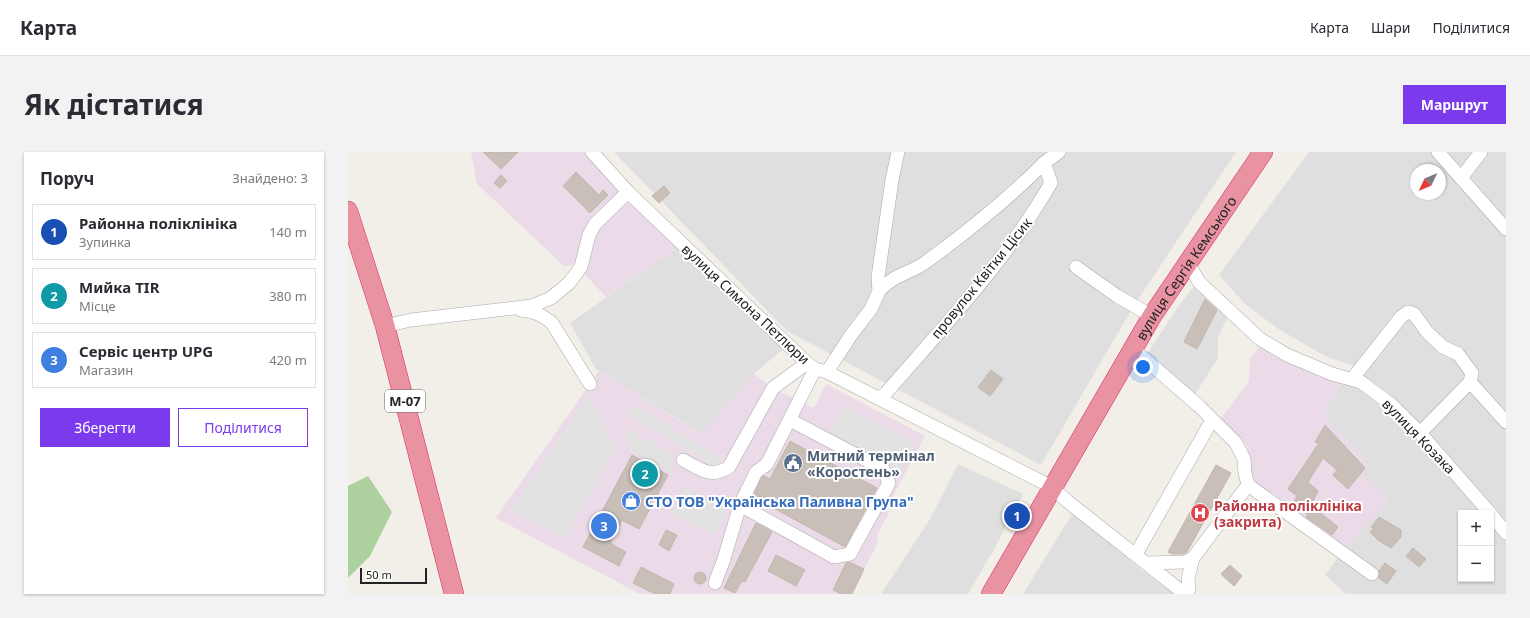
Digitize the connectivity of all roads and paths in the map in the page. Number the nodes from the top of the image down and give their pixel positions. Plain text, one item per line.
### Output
1 (592, 152) edge
2 (898, 152) edge
3 (1059, 152) edge
4 (1263, 152) edge
5 (1438, 152) edge
6 (1481, 152) edge
7 (1044, 163) junction
8 (1461, 178) junction
9 (628, 192) junction
10 (348, 211) edge
11 (1506, 229) edge
12 (1187, 261) junction
13 (1076, 266) dead end
14 (879, 291) junction
15 (508, 308) junction
16 (1152, 316) junction
17 (385, 326) junction
18 (1133, 349) junction
19 (816, 368) junction
20 (1352, 379) junction
21 (1470, 382) junction
22 (590, 384) dead end
23 (879, 398) junction
24 (790, 420) junction
25 (1212, 420) junction
26 (1506, 422) edge
27 (1420, 433) junction
28 (683, 460) dead end
29 (1248, 486) junction
30 (1052, 487) junction
31 (740, 505) junction
32 (1487, 510) edge
33 (1494, 519) edge
34 (1506, 533) edge
35 (1136, 554) junction
36 (1193, 558) junction
37 (1146, 563) junction
38 (1372, 574) dead end
39 (715, 583) dead end
40 (454, 594) edge
41 (991, 594) edge
42 (1185, 594) edge

1 - 9 street, вулиця Симона Петлюри
2 - 14 street
3 - 7 street
4 - 12 highway, вулиця Сергія Кемського
5 - 8 street
6 - 8 street
7 - 14 street
7 - 23 street, провулок Квітки Цісик
8 - 11 street
9 - 15 street
9 - 19 street, вулиця Симона Петлюри
10 - 17 highway, М-07
12 - 16 highway, вулиця Сергія Кемського
12 - 20 street, вулиця Козака
13 - 16 street
14 - 19 street
15 - 17 street
15 - 22 street
16 - 18 highway, вулиця Сергія Кемського
17 - 40 highway, М-07
18 - 25 street
18 - 30 highway, вулиця Сергія Кемського
19 - 23 street, вулиця Симона Петлюри
19 - 24 street
19 - 28 street
20 - 21 street
20 - 27 street, вулиця Козака
21 - 26 street
21 - 27 street
23 - 30 street, вулиця Симона Петлюри
24 - 31 street
24 - 31 street
25 - 29 street
25 - 35 street
27 - 32 street, вулиця Козака
29 - 36 street
29 - 38 street
30 - 35 street, вулиця Симона Петлюри
30 - 41 highway, вулиця Сергія Кемського
31 - 39 street
33 - 34 street, вулиця Козака
35 - 37 street, вулиця Симона Петлюри
36 - 37 street
36 - 42 street
37 - 42 street, вулиця Симона Петлюри

